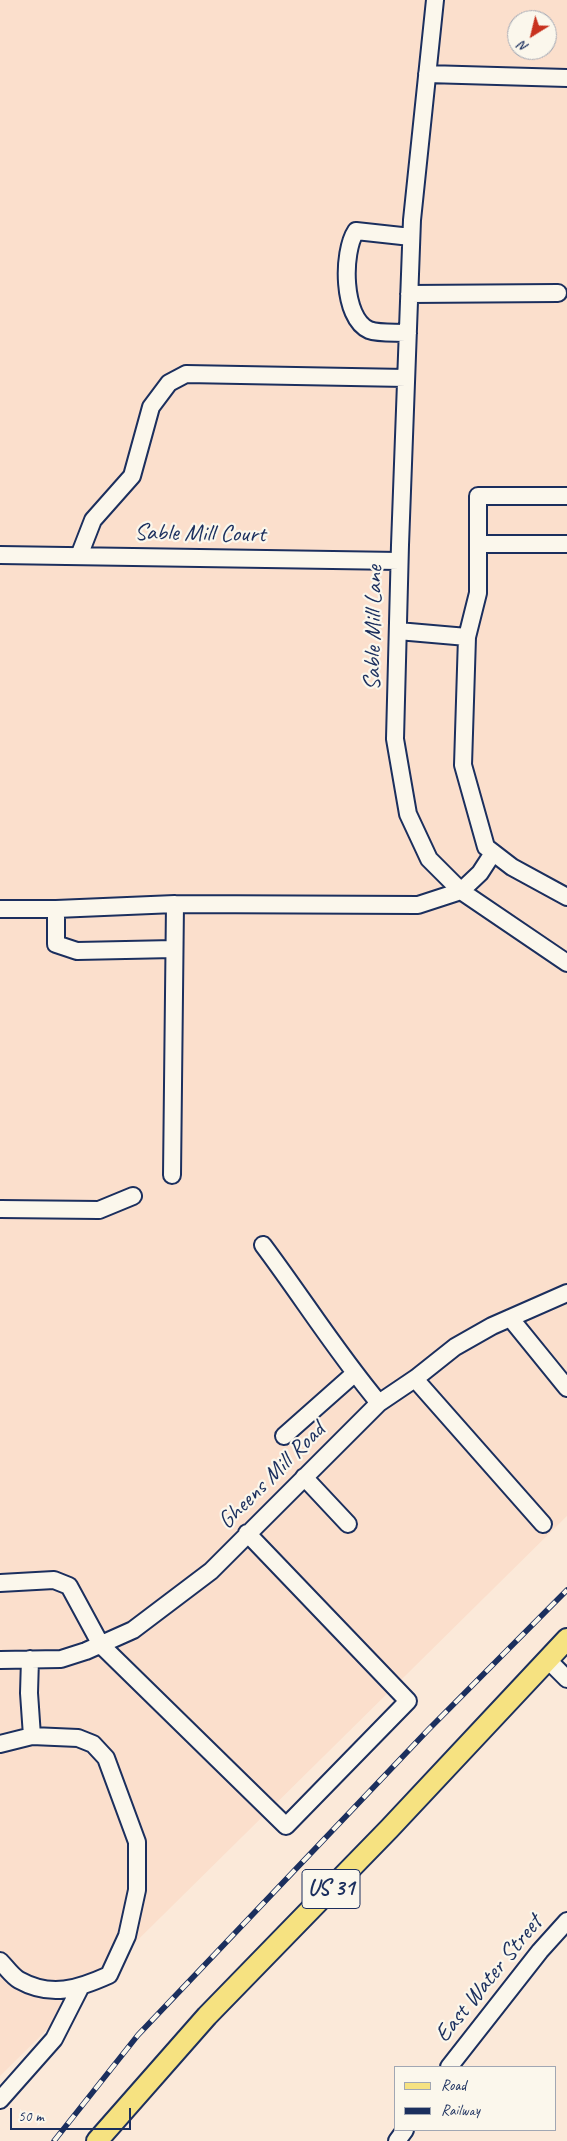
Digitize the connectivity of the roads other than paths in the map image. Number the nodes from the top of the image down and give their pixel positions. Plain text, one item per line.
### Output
1 (435, 0) edge
2 (427, 74) junction
3 (567, 78) edge
4 (412, 237) junction
5 (558, 293) dead end
6 (409, 294) junction
7 (408, 333) junction
8 (406, 378) junction
9 (567, 496) edge
10 (478, 544) junction
11 (567, 544) edge
12 (0, 555) edge
13 (80, 556) junction
14 (399, 561) junction
15 (398, 631) junction
16 (467, 637) junction
17 (494, 853) junction
18 (461, 891) junction
19 (567, 897) edge
20 (175, 904) junction
21 (0, 909) edge
22 (56, 909) junction
23 (174, 950) junction
24 (567, 964) edge
25 (172, 1175) dead end
26 (133, 1196) dead end
27 (0, 1209) edge
28 (263, 1245) dead end
29 (567, 1293) edge
30 (511, 1319) junction
31 (354, 1374) junction
32 (415, 1379) junction
33 (567, 1388) edge
34 (379, 1403) junction
35 (284, 1436) dead end
36 (304, 1477) junction
37 (348, 1524) dead end
38 (543, 1524) dead end
39 (247, 1533) junction
40 (0, 1583) edge
41 (567, 1639) edge
42 (101, 1644) junction
43 (0, 1660) edge
44 (30, 1660) junction
45 (548, 1660) junction
46 (567, 1679) edge
47 (32, 1736) junction
48 (0, 1744) edge
49 (567, 1921) edge
50 (0, 1961) edge
51 (80, 1988) junction
52 (450, 2066) edge
53 (0, 2100) edge
54 (97, 2141) edge

1 - 2 street, Sable Mill Lane
2 - 3 street
2 - 4 street, Sable Mill Lane
4 - 6 street, Sable Mill Lane
4 - 7 street
5 - 6 street
6 - 7 street, Sable Mill Lane
7 - 8 street, Sable Mill Lane
8 - 13 street
8 - 14 street, Sable Mill Lane
9 - 10 street
10 - 11 street
10 - 16 street
12 - 13 street, Sable Mill Court
13 - 14 street, Sable Mill Court
14 - 15 street, Sable Mill Lane
15 - 16 street
15 - 18 street, Sable Mill Lane
16 - 17 street
17 - 18 street
17 - 19 street
18 - 20 street
18 - 24 street, Sable Mill Lane
20 - 22 street
20 - 23 street
21 - 22 street
22 - 23 street
23 - 25 street
26 - 27 street
28 - 31 street
29 - 30 street, Gheens Mill Road
30 - 32 street, Gheens Mill Road
30 - 33 street
31 - 34 street
31 - 35 street
32 - 34 street, Gheens Mill Road
32 - 38 street
34 - 36 street, Gheens Mill Road
36 - 37 street
36 - 39 street, Gheens Mill Road
39 - 42 street, Gheens Mill Road
39 - 42 street
40 - 42 street
41 - 45 main road, US 31
42 - 44 street, Gheens Mill Road
43 - 44 street, Gheens Mill Road
44 - 47 street
45 - 46 street
45 - 54 main road, US 31
47 - 48 street
47 - 51 street
49 - 52 street, East Water Street
50 - 51 street
51 - 53 street

